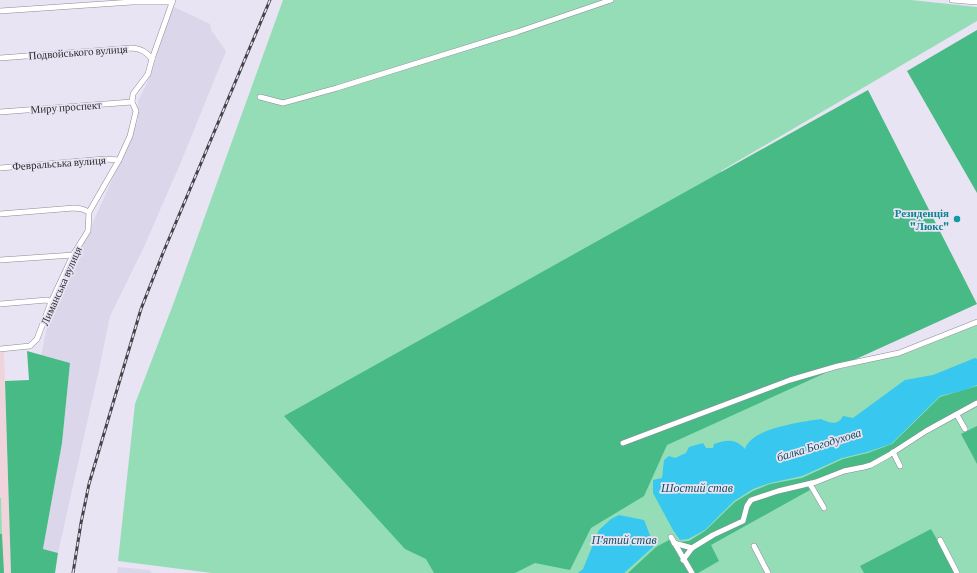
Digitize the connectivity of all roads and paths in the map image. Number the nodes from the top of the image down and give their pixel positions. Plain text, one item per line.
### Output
1 (612, 0) edge
2 (952, 0) edge
3 (132, 1) edge
4 (173, 1) edge
5 (977, 2) edge
6 (0, 11) edge
7 (0, 58) edge
8 (152, 59) junction
9 (260, 97) dead end
10 (132, 102) junction
11 (0, 112) edge
12 (119, 160) junction
13 (0, 168) edge
14 (89, 212) junction
15 (0, 214) edge
16 (73, 255) junction
17 (0, 260) edge
18 (51, 302) junction
19 (0, 304) edge
20 (977, 322) edge
21 (0, 349) edge
22 (977, 402) edge
23 (957, 415) junction
24 (965, 429) dead end
25 (624, 443) dead end
26 (893, 452) junction
27 (900, 466) dead end
28 (810, 484) junction
29 (824, 508) dead end
30 (671, 537) dead end
31 (940, 540) dead end
32 (674, 543) junction
33 (754, 546) dead end
34 (692, 548) junction
35 (684, 560) junction
36 (692, 573) edge
37 (768, 573) edge
38 (957, 573) edge

1 - 9 street
2 - 5 street
3 - 4 street
3 - 6 street
4 - 8 street
7 - 8 street, Подвойського вулиця
8 - 10 street
10 - 11 street, Миру проспект
10 - 12 street, Лиманська вулиця
12 - 13 street, Февральська вулиця
12 - 14 street, Лиманська вулиця
14 - 15 street
14 - 16 street, Лиманська вулиця
16 - 17 street
16 - 18 street, Лиманська вулиця
18 - 19 street
18 - 21 street, Лиманська вулиця
20 - 25 street
22 - 23 street
23 - 24 street
23 - 26 street
26 - 27 street
26 - 28 street
28 - 29 street
28 - 34 street
30 - 32 street
31 - 38 street
32 - 34 street
32 - 35 street
33 - 37 street
34 - 35 street
35 - 36 street

